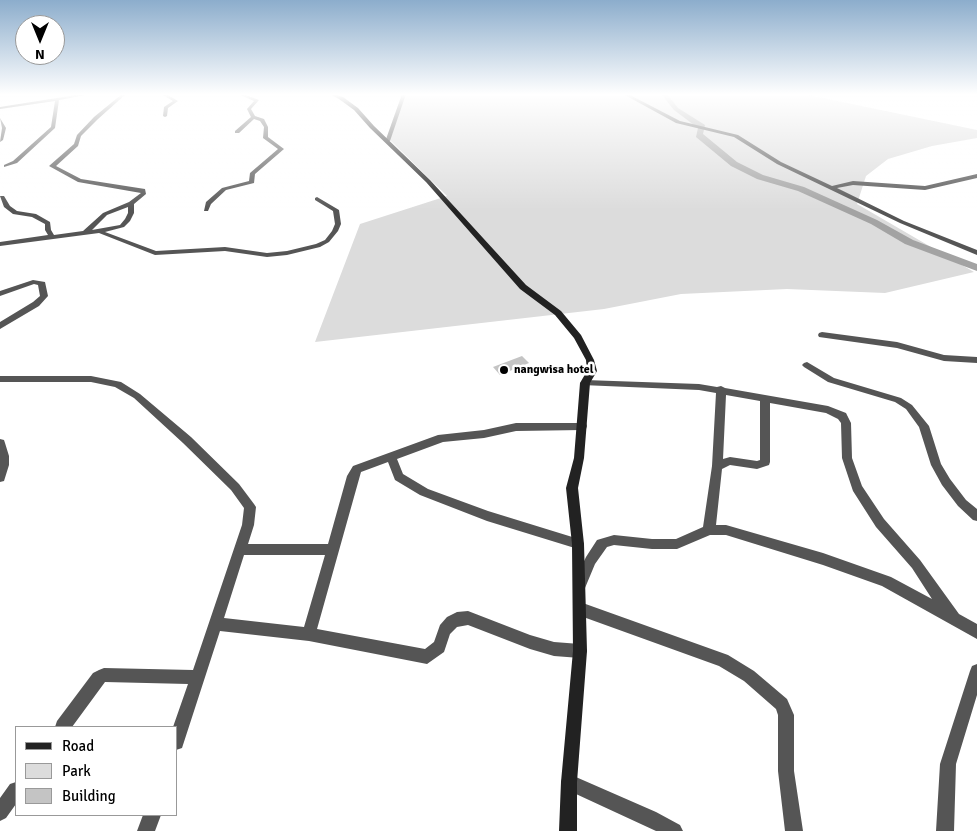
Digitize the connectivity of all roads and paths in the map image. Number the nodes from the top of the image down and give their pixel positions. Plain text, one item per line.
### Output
1 (48, 133) edge
2 (83, 133) edge
3 (266, 133) edge
4 (378, 133) edge
5 (390, 133) edge
6 (720, 133) edge
7 (387, 142) junction
8 (6, 166) dead end
9 (977, 176) edge
10 (831, 188) junction
11 (2, 197) dead end
12 (317, 199) dead end
13 (131, 203) junction
14 (206, 210) dead end
15 (93, 232) junction
16 (84, 233) junction
17 (52, 236) junction
18 (0, 244) edge
19 (977, 253) edge
20 (0, 294) edge
21 (0, 326) edge
22 (822, 335) dead end
23 (977, 360) edge
24 (808, 365) dead end
25 (0, 379) edge
26 (585, 383) junction
27 (720, 390) junction
28 (765, 399) junction
29 (582, 426) junction
30 (0, 443) edge
31 (392, 457) junction
32 (717, 466) junction
33 (0, 478) edge
34 (977, 516) edge
35 (709, 530) junction
36 (578, 544) junction
37 (240, 549) junction
38 (333, 550) junction
39 (580, 584) junction
40 (580, 609) junction
41 (956, 621) junction
42 (215, 624) junction
43 (977, 632) edge
44 (310, 634) junction
45 (580, 651) junction
46 (976, 676) edge
47 (197, 677) junction
48 (64, 726) edge
49 (178, 736) edge
50 (569, 782) junction
51 (15, 791) edge
52 (0, 812) edge
53 (152, 816) edge
54 (146, 831) edge
55 (568, 831) edge
56 (674, 831) edge
57 (794, 831) edge
58 (945, 831) edge

1 - 8 street
2 - 13 street
3 - 14 street
4 - 7 street
5 - 7 street
6 - 10 street
7 - 26 street
9 - 10 street
10 - 19 street
11 - 17 street
12 - 15 street
13 - 15 street
13 - 16 street
15 - 16 street
16 - 17 street
17 - 18 street
20 - 21 street
22 - 23 street
24 - 34 street
25 - 37 street
26 - 27 street
26 - 29 street
27 - 28 street
27 - 32 street
28 - 32 street
28 - 41 street
29 - 31 street
29 - 36 street
30 - 33 street
31 - 36 street
31 - 38 street
32 - 35 street
35 - 39 street
35 - 41 street
36 - 39 street
37 - 38 street
37 - 42 street
38 - 44 street
39 - 40 street
40 - 45 street
40 - 57 street
41 - 43 street
42 - 44 street
42 - 47 street
44 - 45 street
45 - 50 street
46 - 58 street
47 - 48 street
47 - 49 street
50 - 55 street
50 - 56 street
51 - 52 street
53 - 54 street

